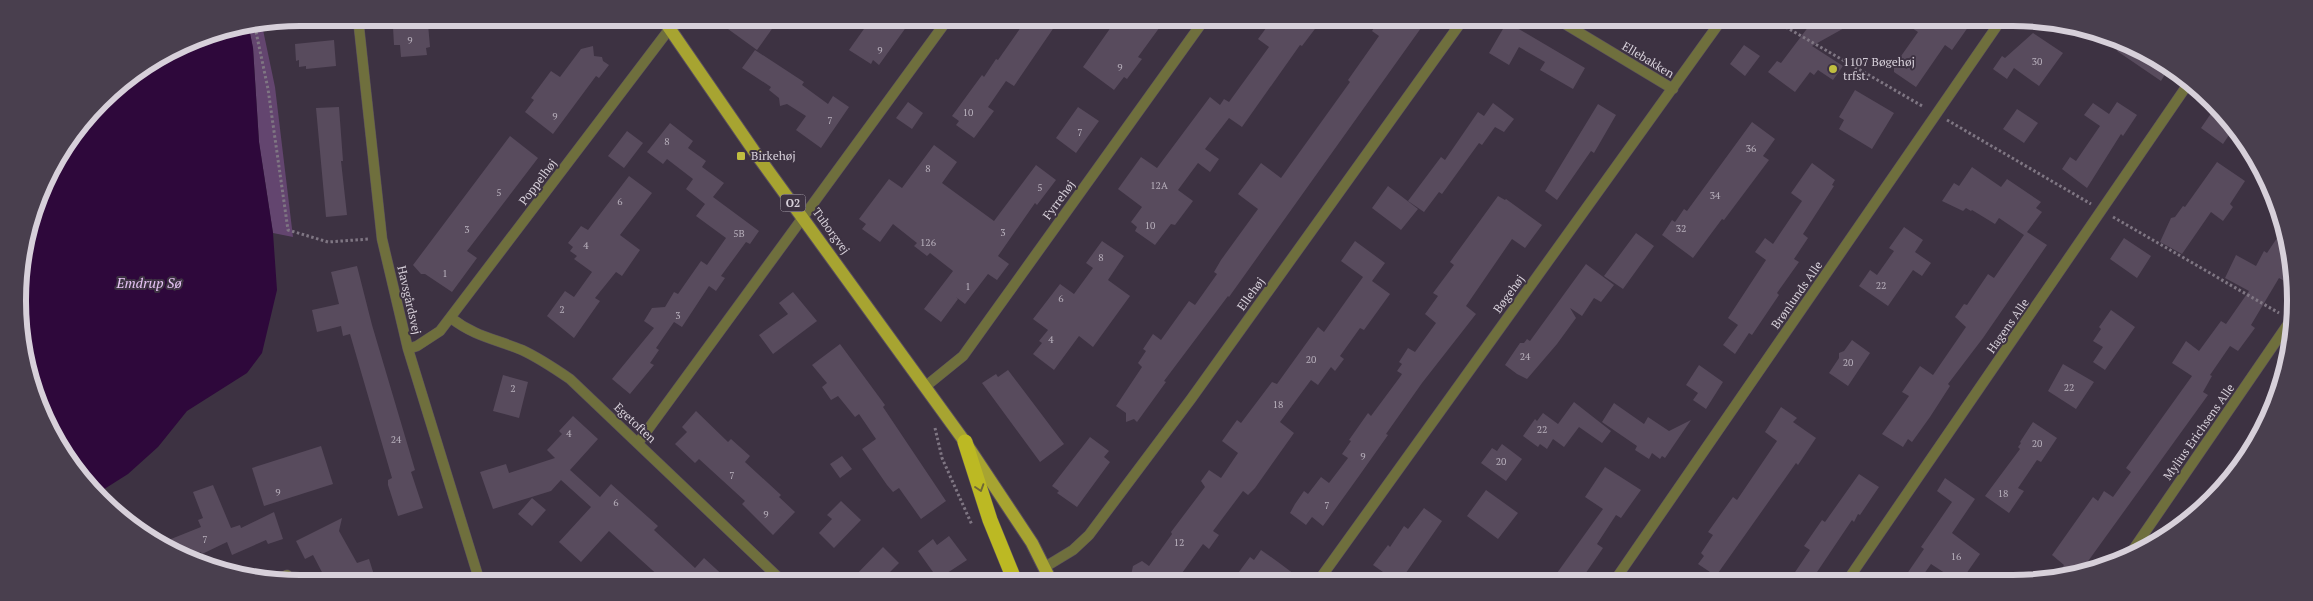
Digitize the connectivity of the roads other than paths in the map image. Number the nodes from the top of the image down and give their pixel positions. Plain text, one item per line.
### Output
1 (359, 26) edge
2 (667, 26) edge
3 (673, 26) edge
4 (944, 26) edge
5 (1200, 26) edge
6 (1458, 26) edge
7 (1568, 26) edge
8 (1717, 26) edge
9 (1997, 26) edge
10 (2185, 88) edge
11 (1673, 89) junction
12 (804, 217) junction
13 (451, 318) junction
14 (2286, 318) edge
15 (408, 349) junction
16 (926, 386) junction
17 (965, 442) junction
18 (638, 443) junction
19 (2136, 545) edge
20 (1045, 567) junction
21 (478, 575) edge
22 (776, 575) edge
23 (1012, 575) edge
24 (1048, 575) edge
25 (1323, 575) edge
26 (1618, 575) edge
27 (1851, 575) edge

1 - 15 street, Havsgårdsvej
2 - 13 street, Poppelhøj
3 - 12 main road, Tuborgvej / O2
4 - 12 street
5 - 16 street, Fyrrehøj
6 - 20 street, Ellehøj
7 - 11 street, Ellebakken
8 - 11 street, Bøgehøj
9 - 26 street, Brønlunds Alle
10 - 27 street, Hagens Alle
11 - 25 street, Bøgehøj
12 - 16 main road, Tuborgvej / O2
12 - 18 street
13 - 15 street, Poppelhøj
13 - 18 street, Egetoften
14 - 19 street, Mylius Erichsens Alle
15 - 21 street, Havsgårdsvej
16 - 17 main road, Tuborgvej / O2
17 - 20 main road, Tuborgvej / O2
17 -> 23 highway
18 - 22 street, Egetoften
20 - 24 main road, Tuborgvej / O2

